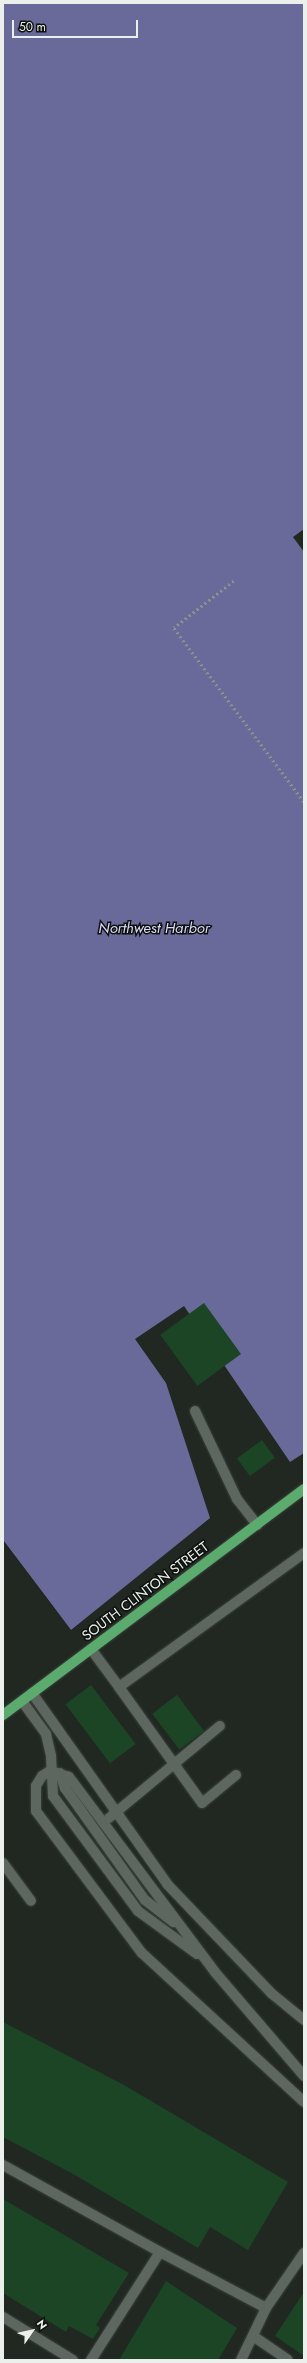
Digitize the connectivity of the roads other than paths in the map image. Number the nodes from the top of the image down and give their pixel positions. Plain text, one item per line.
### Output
1 (195, 1411) dead end
2 (304, 1489) edge
3 (257, 1525) junction
4 (304, 1553) edge
5 (91, 1649) junction
6 (119, 1687) junction
7 (32, 1693) junction
8 (22, 1701) junction
9 (3, 1715) edge
10 (220, 1726) dead end
11 (175, 1764) junction
12 (55, 1772) junction
13 (236, 1774) dead end
14 (114, 1813) junction
15 (103, 1823) junction
16 (3, 1863) edge
17 (31, 1901) dead end
18 (184, 1931) junction
19 (206, 1961) junction
20 (304, 2020) edge
21 (304, 2076) edge
22 (304, 2102) edge
23 (3, 2165) edge
24 (160, 2252) junction
25 (304, 2253) edge
26 (266, 2308) junction
27 (3, 2317) edge
28 (253, 2336) junction
29 (74, 2360) edge
30 (91, 2360) edge
31 (241, 2360) edge
32 (288, 2360) edge

1 - 3 lane
2 - 3 main road, SOUTH CLINTON STREET
3 - 5 main road, SOUTH CLINTON STREET
4 - 6 lane
5 - 6 lane
5 - 7 main road, SOUTH CLINTON STREET
6 - 11 lane
7 - 8 main road, SOUTH CLINTON STREET
7 - 14 lane
8 - 9 main road, SOUTH CLINTON STREET
8 - 12 lane
10 - 11 lane
11 - 13 lane
11 - 14 lane
12 - 15 lane
12 - 18 lane
12 - 19 lane
12 - 22 lane
14 - 15 lane
14 - 20 lane
15 - 18 lane
16 - 17 lane
18 - 19 lane
19 - 21 lane
23 - 24 lane
24 - 26 lane
24 - 30 lane
25 - 26 lane
26 - 28 lane
27 - 29 lane
28 - 31 lane
28 - 32 lane

